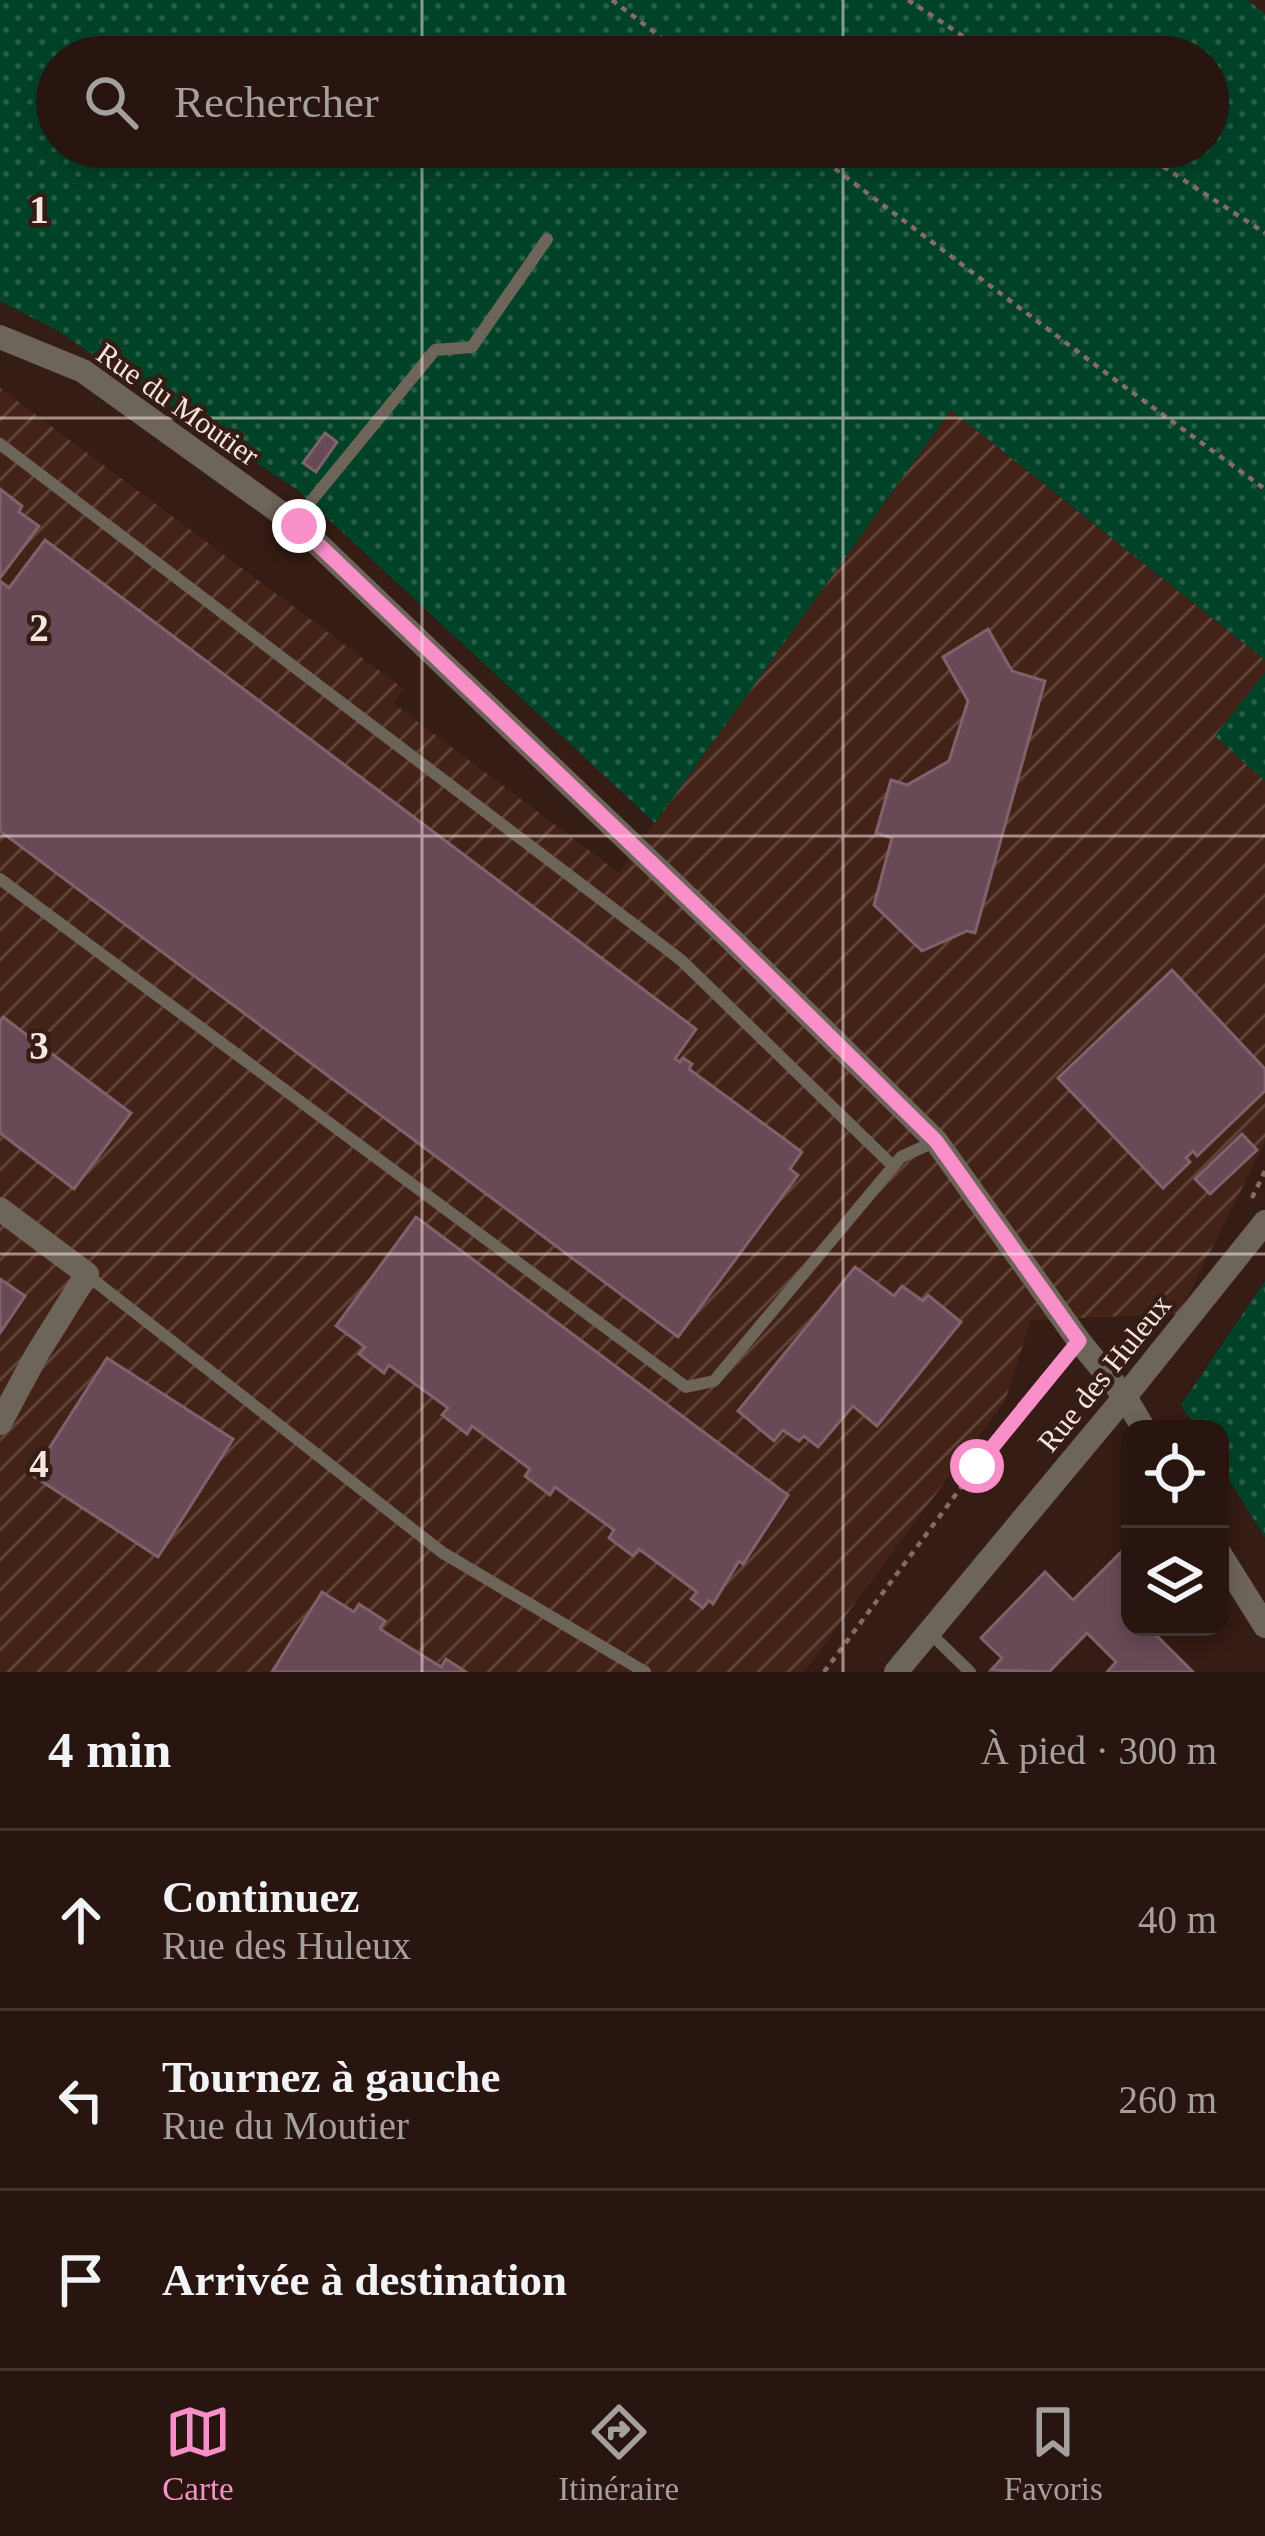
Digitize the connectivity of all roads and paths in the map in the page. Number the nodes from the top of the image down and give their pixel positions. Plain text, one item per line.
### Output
1 (612, 0) edge
2 (908, 0) edge
3 (659, 36) edge
4 (963, 36) edge
5 (834, 168) edge
6 (1165, 168) edge
7 (1265, 233) edge
8 (547, 238) dead end
9 (0, 337) edge
10 (0, 444) edge
11 (1265, 489) edge
12 (299, 526) junction
13 (0, 879) edge
14 (936, 1141) junction
15 (893, 1166) junction
16 (0, 1209) edge
17 (1265, 1222) edge
18 (86, 1274) junction
19 (1079, 1341) junction
20 (1125, 1397) junction
21 (1139, 1420) edge
22 (0, 1423) edge
23 (1229, 1568) edge
24 (1265, 1626) edge
25 (929, 1632) junction
26 (645, 1672) edge
27 (824, 1672) edge
28 (896, 1672) edge
29 (970, 1672) edge

1 - 3 path
2 - 4 path
5 - 11 path
6 - 7 path
8 - 12 lane
9 - 12 street, Rue du Moutier
10 - 15 lane
12 - 14 street, Rue du Moutier
13 - 15 lane
14 - 15 lane
14 - 19 street, Rue du Moutier
16 - 18 street
17 - 20 street, Rue des Huleux
18 - 22 street
18 - 26 lane
19 - 20 street, Rue du Moutier
19 - 27 path, Rue des Huleux
20 - 21 street, Rue du Moutier
20 - 25 street, Rue des Huleux
23 - 24 street
25 - 28 street, Rue des Huleux
25 - 29 lane

